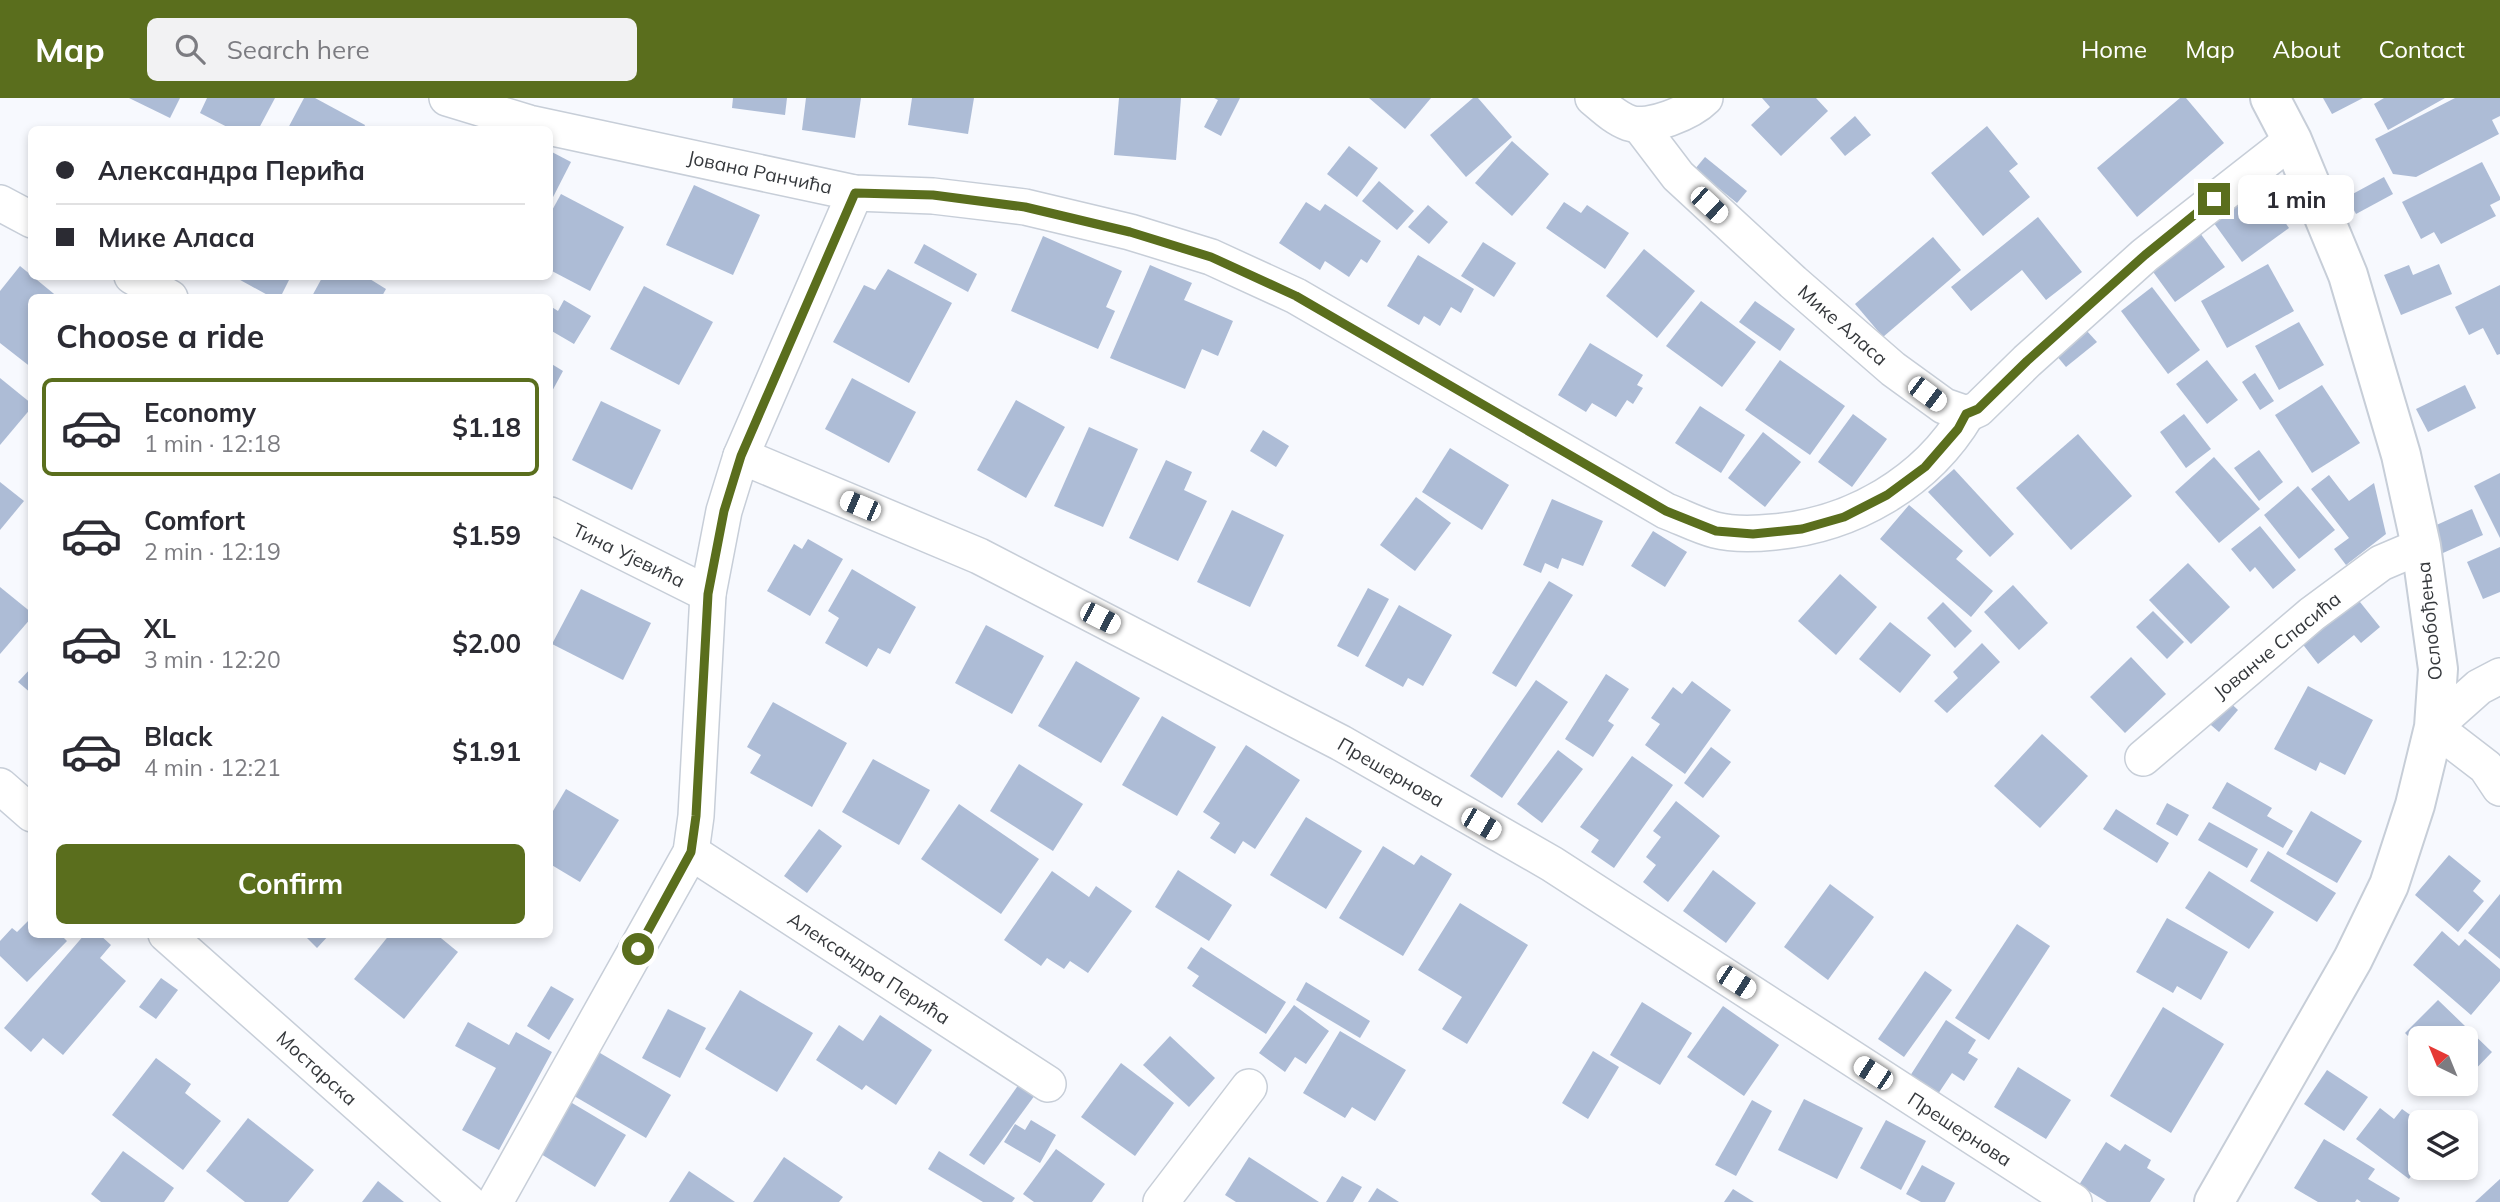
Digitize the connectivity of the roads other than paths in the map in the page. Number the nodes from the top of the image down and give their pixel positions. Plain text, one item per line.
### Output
1 (447, 98) edge
2 (1593, 98) edge
3 (1705, 98) edge
4 (2270, 98) edge
5 (543, 126) edge
6 (1640, 126) junction
7 (553, 128) edge
8 (2292, 140) junction
9 (855, 193) junction
10 (0, 203) edge
11 (28, 218) edge
12 (139, 280) edge
13 (163, 294) edge
14 (1966, 414) junction
15 (741, 456) junction
16 (553, 516) edge
17 (2421, 546) junction
18 (708, 594) junction
19 (2500, 676) edge
20 (2434, 727) junction
21 (2143, 758) dead end
22 (0, 786) edge
23 (2500, 788) edge
24 (28, 810) edge
25 (691, 852) junction
26 (171, 938) edge
27 (1048, 1084) dead end
28 (1249, 1087) dead end
29 (468, 1202) edge
30 (495, 1202) edge
31 (1161, 1202) edge
32 (2074, 1202) edge
33 (2214, 1202) edge

1 - 5 street, Јована Ранчића
2 - 6 street
3 - 6 street
4 - 8 street, Ослобођења
6 - 14 street, Мике Аласа
7 - 9 street, Јована Ранчића
8 - 14 street
8 - 17 street, Ослобођења
9 - 14 street, Јована Ранчића
9 - 15 street
10 - 11 street
12 - 13 street
15 - 18 street
15 - 32 street, Прешернова
16 - 18 street, Тина Ујевића
17 - 20 street, Ослобођења
17 - 21 street, Јованче Спасића
18 - 25 street
19 - 20 street
20 - 23 street
20 - 33 street, Ослобођења
22 - 24 street
25 - 27 street, Александра Перића
25 - 30 street
26 - 29 street, Мостарска
28 - 31 street

